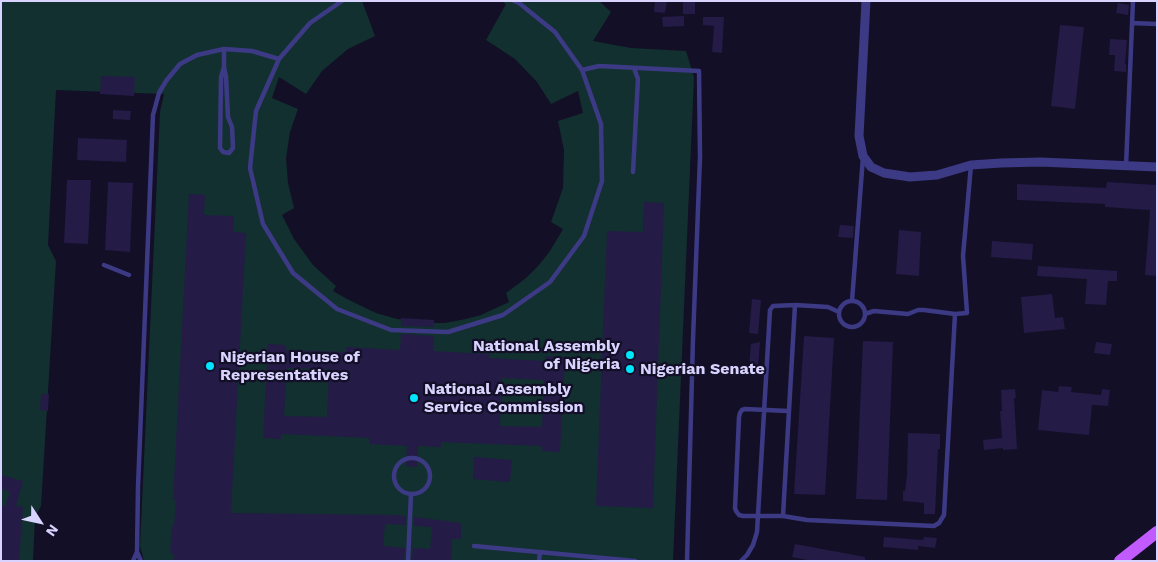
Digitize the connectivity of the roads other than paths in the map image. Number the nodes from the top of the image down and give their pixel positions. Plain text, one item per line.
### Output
1 (342, 1) edge
2 (514, 1) edge
3 (866, 1) edge
4 (1133, 1) edge
5 (1132, 22) junction
6 (1157, 24) edge
7 (224, 49) junction
8 (279, 58) junction
9 (224, 67) junction
10 (634, 68) junction
11 (582, 70) junction
12 (863, 156) junction
13 (971, 166) junction
14 (1126, 166) junction
15 (1157, 167) edge
16 (633, 172) dead end
17 (104, 265) dead end
18 (129, 275) dead end
19 (852, 301) junction
20 (794, 305) junction
21 (839, 312) junction
22 (865, 314) junction
23 (955, 314) junction
24 (764, 409) junction
25 (788, 411) junction
26 (411, 494) junction
27 (757, 516) junction
28 (783, 516) junction
29 (1157, 532) edge
30 (474, 546) dead end
31 (137, 552) junction
32 (540, 552) junction
33 (133, 561) edge
34 (141, 561) edge
35 (408, 561) edge
36 (539, 561) edge
37 (635, 561) edge
38 (688, 561) edge
39 (742, 561) edge
40 (1120, 561) edge

1 - 8 lane
2 - 11 lane
3 - 12 street
4 - 5 lane
5 - 6 lane
5 - 14 lane
7 - 8 lane
7 - 9 lane
7 - 31 lane
8 - 11 lane
9 - 9 lane
10 - 11 lane
10 - 16 lane
10 - 38 lane
12 - 13 street
12 - 19 lane
13 - 14 street
13 - 23 lane
14 - 15 street
17 - 18 lane
19 - 21 lane
19 - 22 lane
20 - 21 lane
20 - 24 lane
20 - 25 lane
21 - 22 lane
22 - 23 lane
23 - 28 lane
24 - 25 lane
24 - 27 lane
24 - 27 lane
25 - 28 lane
26 - 26 lane
26 - 35 lane
27 - 28 lane
27 - 39 lane
29 - 40 main road
30 - 32 lane
31 - 33 lane
31 - 34 lane
32 - 36 lane
32 - 37 lane

